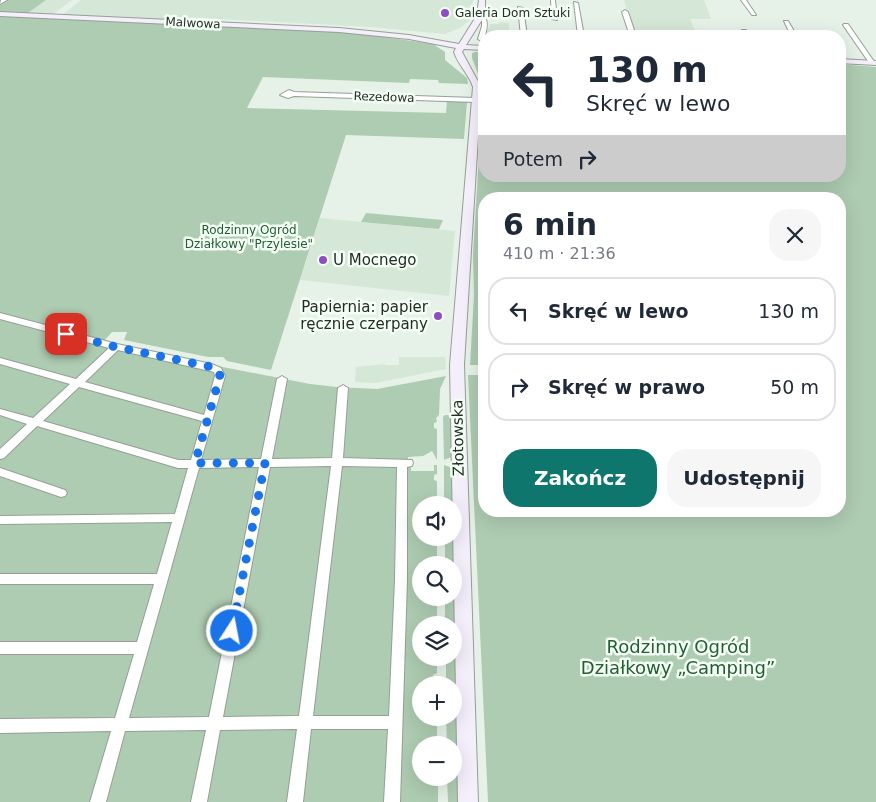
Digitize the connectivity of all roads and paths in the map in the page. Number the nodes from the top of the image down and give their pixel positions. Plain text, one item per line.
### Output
1 (5, 0) edge
2 (482, 0) edge
3 (553, 0) edge
4 (743, 0) edge
5 (0, 3) edge
6 (576, 3) dead end
7 (520, 8) dead end
8 (625, 12) dead end
9 (0, 14) edge
10 (754, 14) dead end
11 (480, 18) junction
12 (555, 19) dead end
13 (786, 22) dead end
14 (846, 25) dead end
15 (483, 30) edge
16 (523, 30) edge
17 (580, 30) edge
18 (631, 30) edge
19 (791, 30) edge
20 (436, 40) junction
21 (460, 41) junction
22 (475, 46) junction
23 (478, 46) edge
24 (846, 61) edge
25 (874, 63) edge
26 (293, 94) dead end
27 (476, 100) junction
28 (0, 316) edge
29 (116, 347) junction
30 (0, 361) edge
31 (282, 379) dead end
32 (77, 383) junction
33 (342, 388) dead end
34 (0, 412) edge
35 (206, 419) junction
36 (34, 423) junction
37 (0, 455) edge
38 (195, 463) junction
39 (265, 463) junction
40 (337, 463) junction
41 (0, 472) edge
42 (62, 493) dead end
43 (179, 518) junction
44 (0, 520) edge
45 (0, 579) edge
46 (162, 579) junction
47 (0, 648) edge
48 (143, 648) junction
49 (394, 722) junction
50 (304, 723) junction
51 (214, 724) junction
52 (121, 725) junction
53 (0, 726) edge
54 (98, 802) edge
55 (199, 802) edge
56 (295, 802) edge
57 (392, 802) edge
58 (468, 802) edge

1 - 5 street
2 - 11 street
3 - 12 street
4 - 10 street
6 - 17 street
7 - 16 street
8 - 18 street
9 - 20 street, Malwowa
11 - 15 street
11 - 21 street
13 - 19 street
14 - 25 street
20 - 21 street, Malwowa
20 - 21 street
21 - 22 street
21 - 22 street
21 - 27 street, Złotowska
22 - 23 street
24 - 25 street
26 - 27 street, Rezedowa
27 - 58 street, Złotowska
28 - 29 street
29 - 32 street
29 - 35 street
30 - 32 street
31 - 39 street
32 - 35 street
32 - 36 street
33 - 40 street
34 - 36 street
35 - 38 street
36 - 37 street
36 - 38 street
38 - 39 street
38 - 43 street
39 - 40 street
39 - 51 street
40 - 49 street
40 - 50 street
41 - 42 street
43 - 44 street
43 - 46 street
45 - 46 street
46 - 48 street
47 - 48 street
48 - 52 street
49 - 50 street
49 - 57 street
50 - 51 street
50 - 56 street
51 - 52 street
51 - 55 street
52 - 53 street
52 - 54 street

